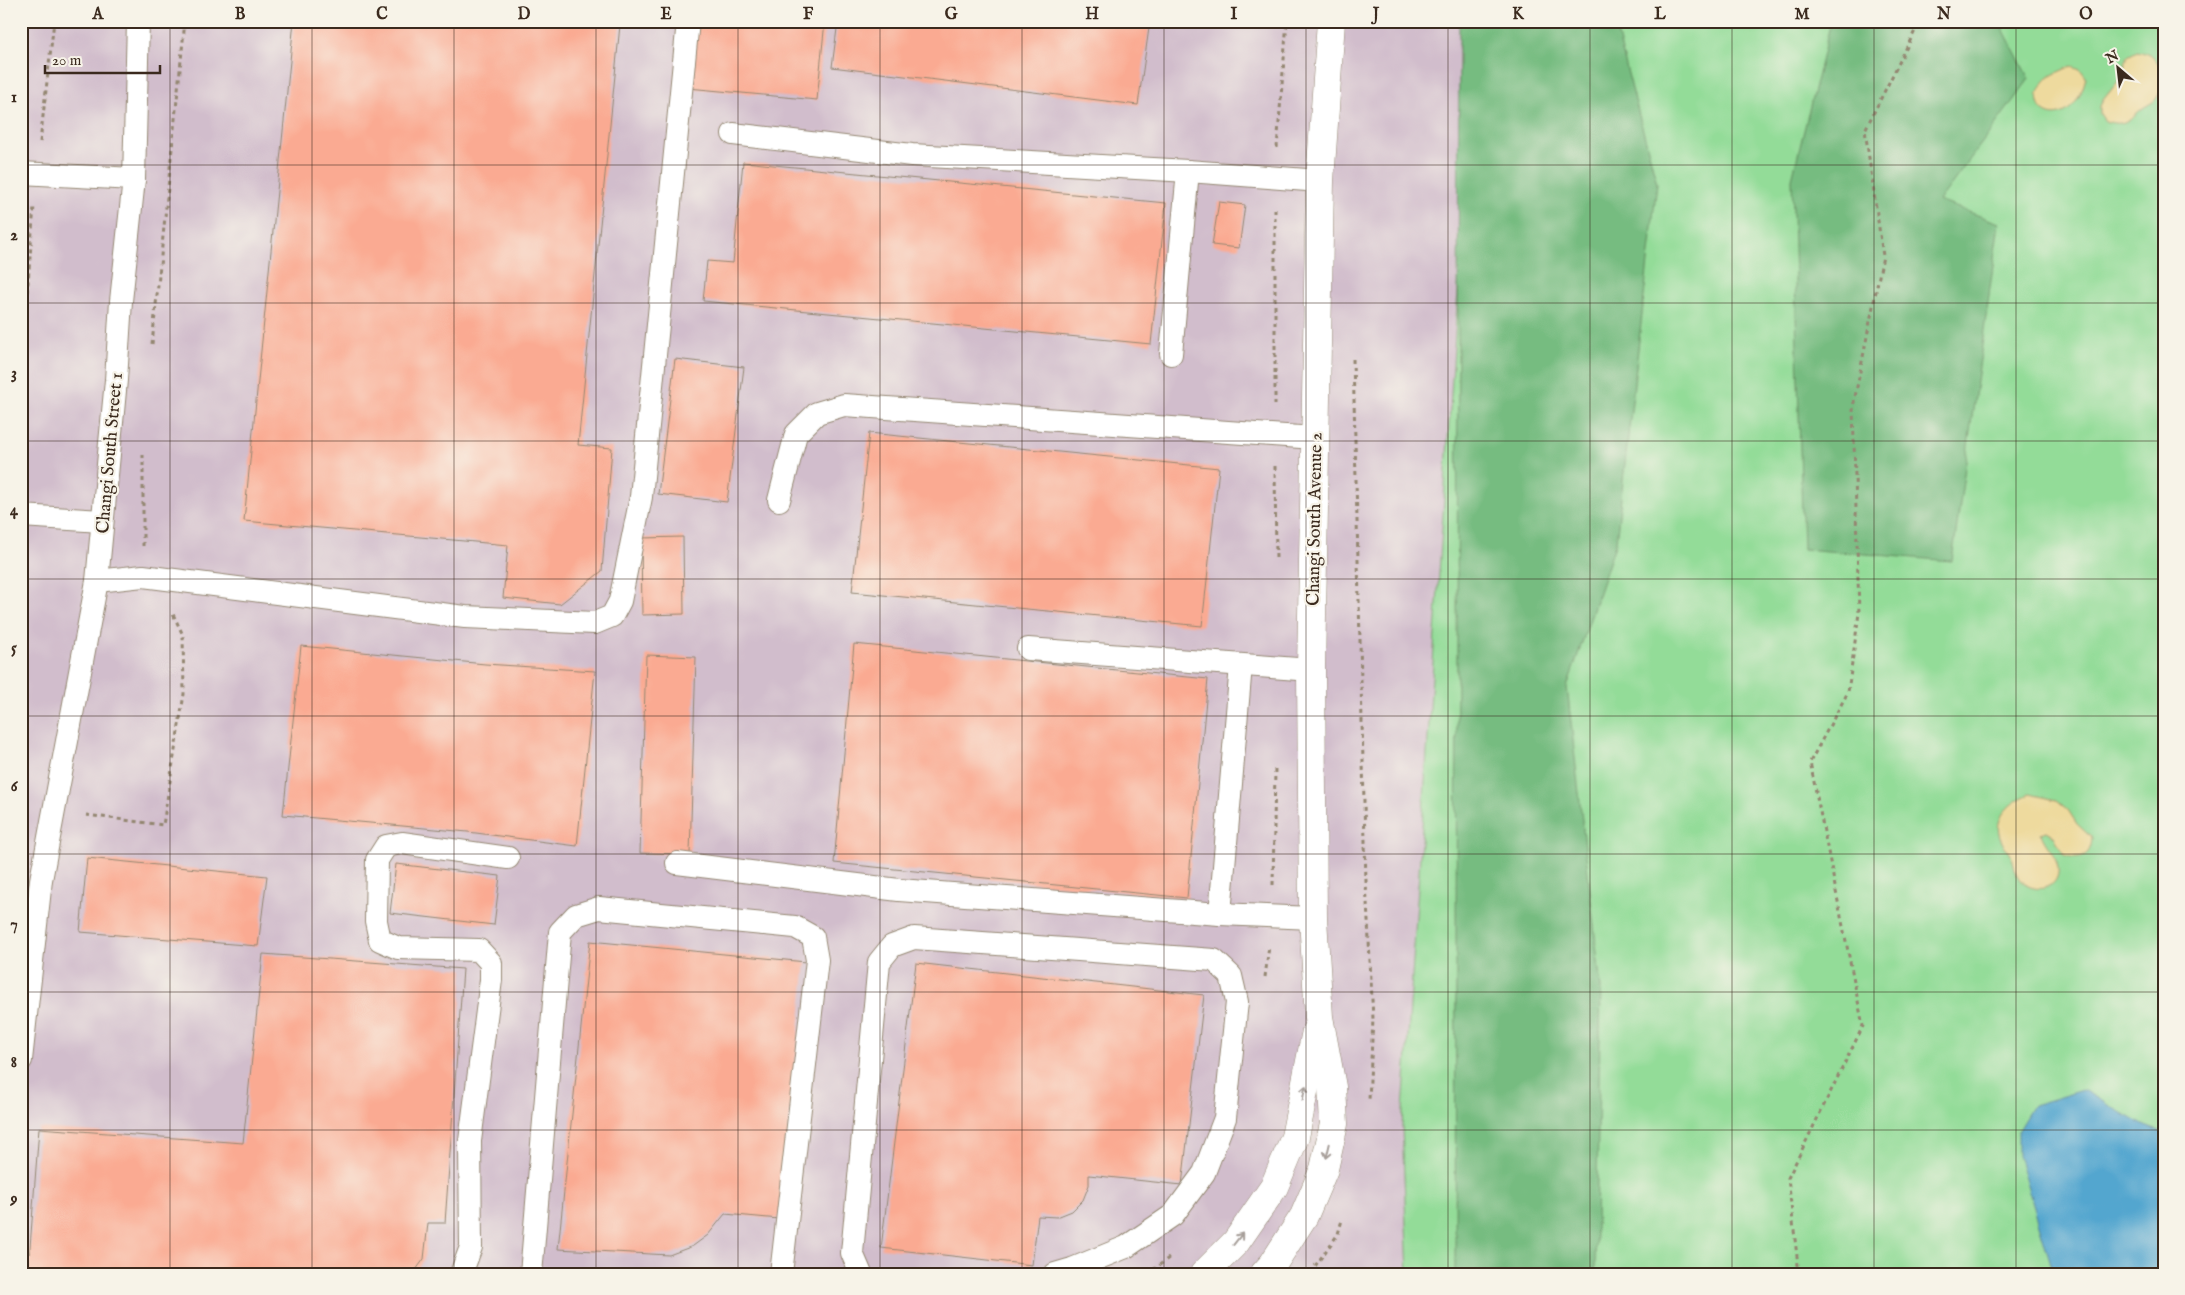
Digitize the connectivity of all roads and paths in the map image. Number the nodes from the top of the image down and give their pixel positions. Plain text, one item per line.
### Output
1 (138, 21) edge
2 (185, 21) edge
3 (688, 21) edge
4 (1331, 21) edge
5 (1920, 21) edge
6 (733, 134) dead end
7 (1188, 171) junction
8 (21, 173) edge
9 (134, 179) junction
10 (1320, 181) junction
11 (152, 350) dead end
12 (1171, 354) dead end
13 (1353, 358) dead end
14 (1315, 438) junction
15 (143, 449) dead end
16 (779, 500) dead end
17 (21, 516) edge
18 (102, 520) junction
19 (143, 576) junction
20 (97, 581) junction
21 (1028, 649) dead end
22 (1240, 665) junction
23 (1311, 670) junction
24 (55, 811) junction
25 (508, 858) dead end
26 (677, 863) dead end
27 (1220, 914) junction
28 (1313, 918) junction
29 (1319, 1017) junction
30 (21, 1060) edge
31 (1369, 1102) dead end
32 (1343, 1215) dead end
33 (461, 1274) edge
34 (531, 1274) edge
35 (781, 1274) edge
36 (861, 1274) edge
37 (1055, 1274) edge
38 (1204, 1274) edge
39 (1264, 1274) edge
40 (1310, 1274) edge
41 (1800, 1274) edge

1 - 9 lane, Changi South Street 1
2 - 11 path
3 - 19 lane
4 - 10 street, Changi South Avenue 2
5 - 41 path
6 - 7 lane
7 - 10 lane
7 - 12 lane
8 - 9 lane
9 - 18 lane, Changi South Street 1
10 - 14 street, Changi South Avenue 2
13 - 31 path
14 - 16 lane
14 - 23 street, Changi South Avenue 2
15 - 19 path
17 - 18 lane
18 - 20 lane, Changi South Street 1
19 - 20 lane
19 - 24 path
20 - 24 lane, Changi South Street 1
21 - 22 lane
22 - 23 lane
22 - 27 lane
23 - 28 street, Changi South Avenue 2
24 - 30 lane, Changi South Street 1
25 - 33 lane
26 - 27 lane
27 - 28 lane
28 - 29 street, Changi South Avenue 2
38 -> 29 street, Changi South Avenue 2
29 -> 39 street, Changi South Avenue 2
32 - 40 path
34 - 35 lane
36 - 37 lane

